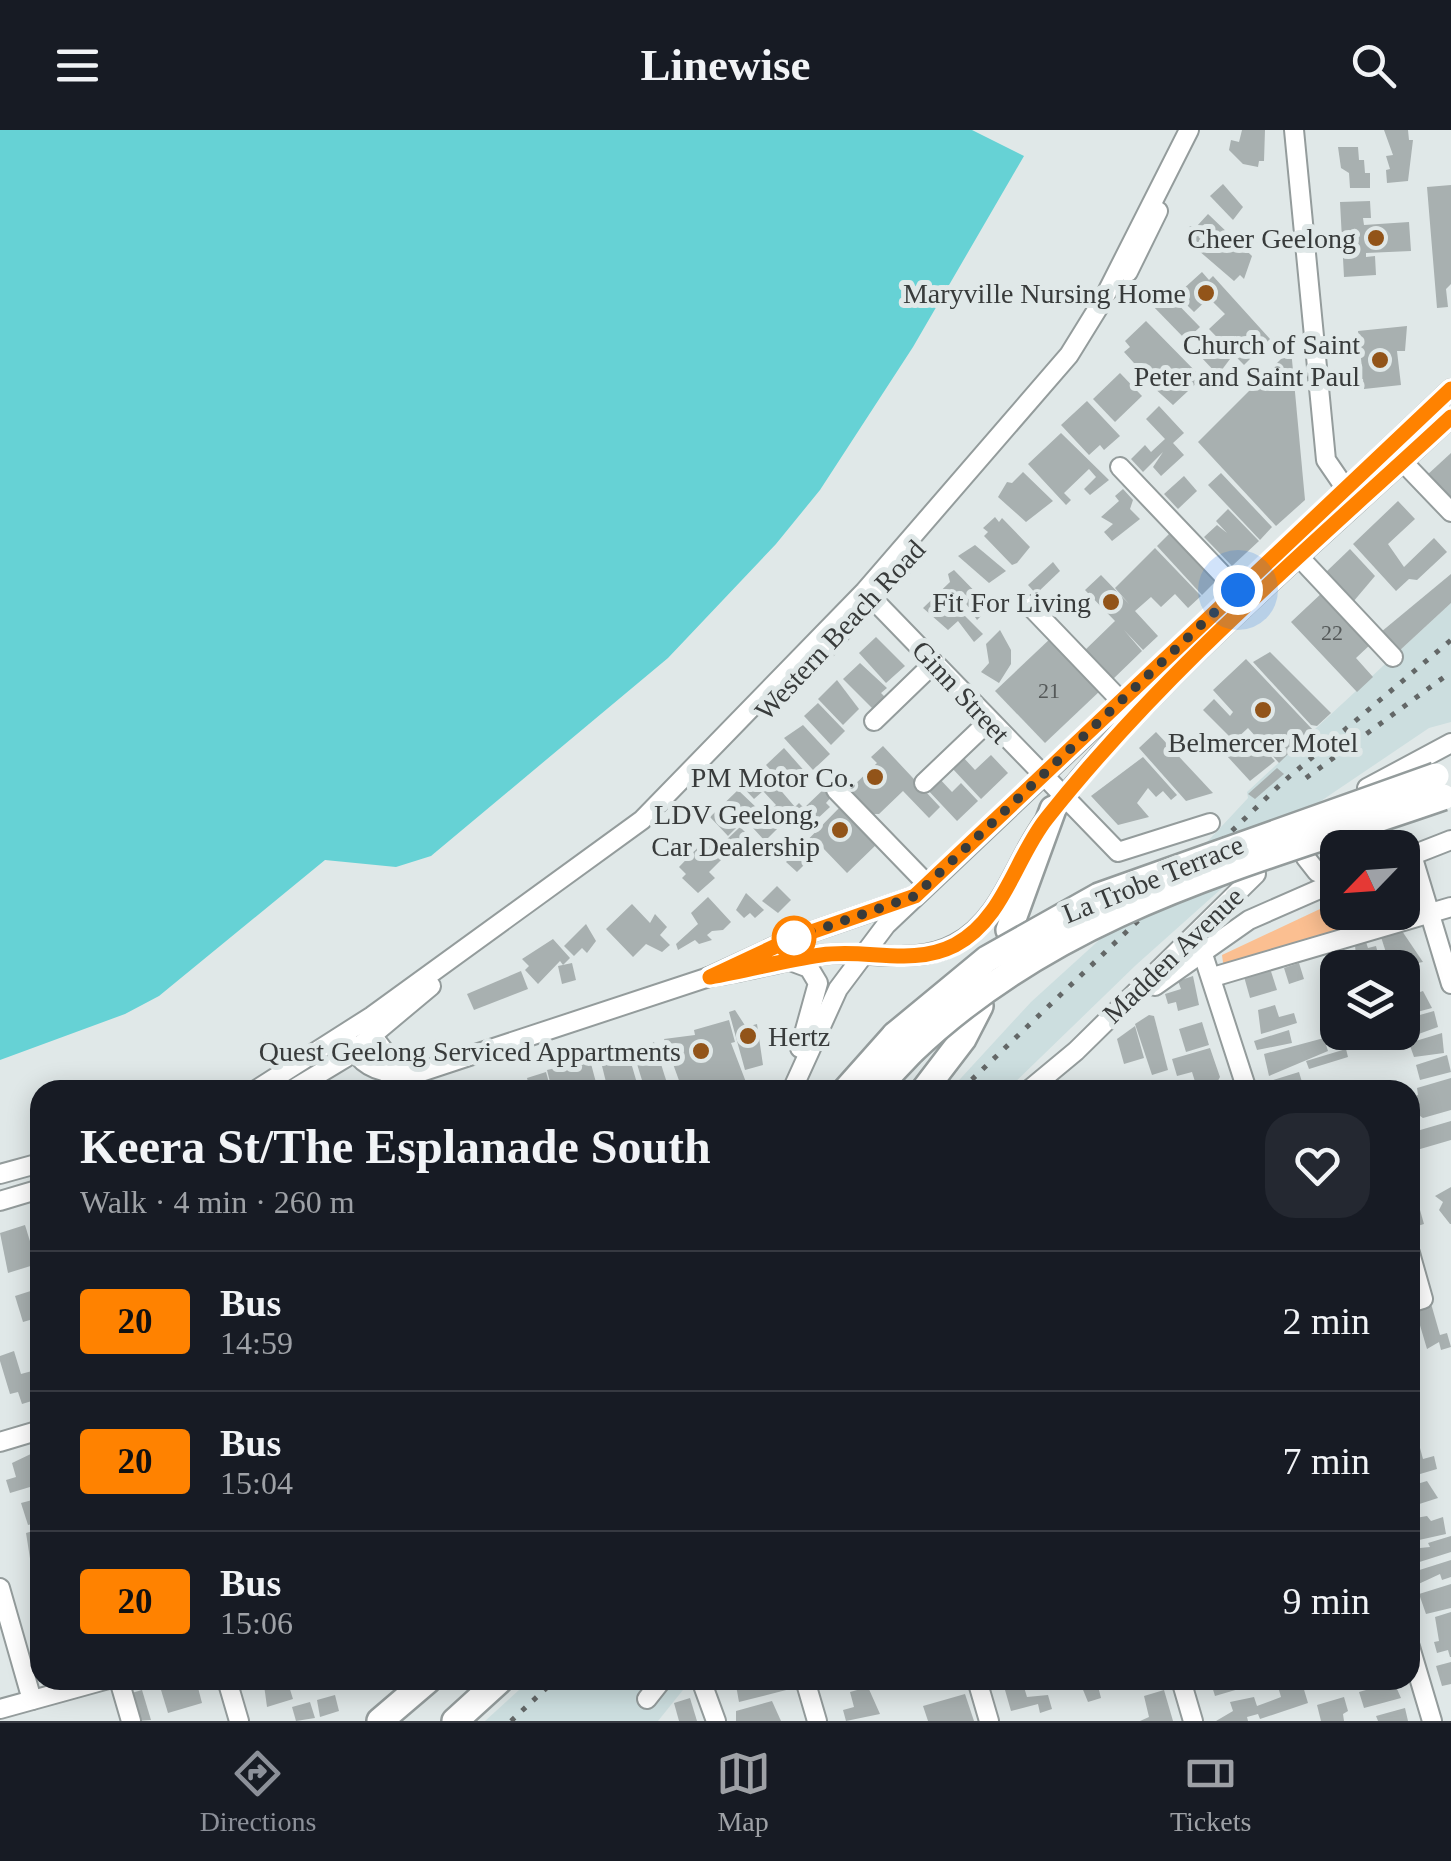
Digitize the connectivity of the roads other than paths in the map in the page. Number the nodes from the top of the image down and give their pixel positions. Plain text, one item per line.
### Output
1 (1189, 130) edge
2 (1199, 130) edge
3 (1294, 130) edge
4 (1451, 389) edge
5 (1451, 417) edge
6 (1403, 462) junction
7 (1120, 466) dead end
8 (1344, 490) junction
9 (1358, 504) junction
10 (1451, 512) edge
11 (1301, 559) junction
12 (1238, 590) junction
13 (869, 596) junction
14 (1029, 605) dead end
15 (1393, 657) dead end
16 (934, 663) junction
17 (1122, 702) junction
18 (874, 721) dead end
19 (988, 722) junction
20 (1451, 743) edge
21 (1042, 776) junction
22 (924, 782) dead end
23 (1445, 784) edge
24 (1368, 788) dead end
25 (836, 790) dead end
26 (1058, 804) junction
27 (1210, 823) dead end
28 (1451, 840) edge
29 (1420, 852) edge
30 (1306, 858) dead end
31 (1320, 873) edge
32 (1256, 874) dead end
33 (1320, 888) edge
34 (1420, 889) edge
35 (921, 890) junction
36 (1451, 906) edge
37 (1430, 913) junction
38 (1009, 930) dead end
39 (1199, 941) junction
40 (861, 952) junction
41 (792, 962) junction
42 (710, 977) junction
43 (1213, 977) junction
44 (1451, 984) edge
45 (980, 1006) dead end
46 (359, 1036) junction
47 (904, 1043) junction
48 (401, 1073) junction
49 (275, 1080) edge
50 (304, 1080) edge
51 (394, 1080) edge
52 (794, 1080) edge
53 (796, 1080) edge
54 (858, 1080) edge
55 (881, 1080) edge
56 (932, 1080) edge
57 (1041, 1080) edge
58 (1243, 1080) edge
59 (30, 1166) edge
60 (0, 1174) edge
61 (30, 1192) edge
62 (0, 1200) edge
63 (30, 1433) edge
64 (0, 1442) edge
65 (0, 1588) edge
66 (1420, 1681) edge
67 (68, 1690) edge
68 (121, 1690) edge
69 (230, 1690) edge
70 (416, 1690) edge
71 (489, 1690) edge
72 (654, 1690) edge
73 (704, 1690) edge
74 (713, 1690) edge
75 (809, 1690) edge
76 (981, 1690) edge
77 (1185, 1690) edge
78 (32, 1700) junction
79 (647, 1700) dead end
80 (0, 1709) edge
81 (131, 1721) edge
82 (239, 1721) edge
83 (380, 1721) edge
84 (455, 1721) edge
85 (718, 1721) edge
86 (817, 1721) edge
87 (989, 1721) edge
88 (1193, 1721) edge
89 (1432, 1721) edge

1 - 13 street, Western Beach Road
2 - 13 street, Western Beach Road
3 - 8 street
4 - 8 street
5 - 6 street
6 - 9 street
6 - 10 street
7 - 12 street
8 - 9 street
8 - 12 street
9 - 11 street
11 - 15 street
11 - 26 street
12 - 17 street
13 - 16 street, Ginn Street
13 - 46 street, Western Beach Road
14 - 17 street
16 - 18 street
16 - 19 street, Ginn Street
17 - 21 street
19 - 21 street, Ginn Street
19 - 22 street
20 - 24 street
21 - 26 street, Ginn Street
21 - 35 street
23 - 47 highway, La Trobe Terrace, bridge
25 - 35 street
26 - 27 street, Ginn Street
26 - 38 highway
26 - 40 street
28 - 29 street
30 - 31 street, Madden Avenue
32 - 39 street, Madden Avenue
33 - 39 street, Madden Avenue
34 - 37 street
35 - 40 street
35 - 42 street
36 - 37 street
37 - 43 street
37 - 44 street
39 - 43 street
39 - 57 street, Madden Avenue
40 - 41 street
40 - 53 street
41 - 42 street
41 - 52 street
42 - 48 street
43 - 58 street
45 - 56 highway
46 - 48 street
46 - 49 street
46 - 50 street
47 - 54 highway, La Trobe Terrace
47 - 55 highway, La Trobe Terrace
48 - 51 street
59 - 60 street
61 - 62 street
63 - 64 street
65 - 78 street
66 - 89 street
67 - 78 street
68 - 81 street
69 - 82 street
70 - 83 highway
71 - 84 highway
72 - 79 street
73 - 85 street
74 - 85 street
75 - 86 street
76 - 87 street
77 - 88 street
78 - 80 street

